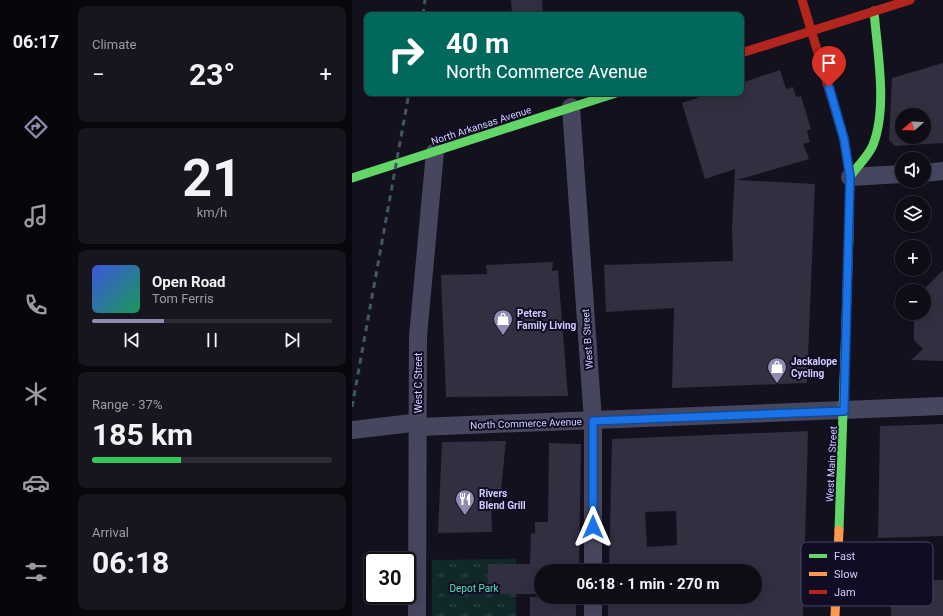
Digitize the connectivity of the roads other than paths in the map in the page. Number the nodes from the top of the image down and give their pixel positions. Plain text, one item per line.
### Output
1 (802, 0) edge
2 (910, 0) edge
3 (874, 11) junction
4 (812, 30) junction
5 (744, 52) edge
6 (606, 96) edge
7 (571, 107) junction
8 (435, 152) junction
9 (943, 172) edge
10 (931, 173) edge
11 (895, 174) edge
12 (850, 177) junction
13 (352, 178) edge
14 (943, 406) edge
15 (844, 411) junction
16 (593, 421) junction
17 (419, 427) junction
18 (352, 430) edge
19 (838, 542) edge
20 (593, 564) edge
21 (593, 604) edge
22 (835, 606) edge
23 (417, 616) edge
24 (593, 616) edge
25 (835, 616) edge

1 - 4 main road, West Main Street
2 - 3 main road
3 - 4 main road
3 - 12 main road
4 - 5 main road
4 - 12 main road, West Main Street
6 - 7 main road, North Arkansas Avenue
7 - 8 main road, North Arkansas Avenue
7 - 16 street, West B Street
8 - 13 main road, North Arkansas Avenue
8 - 17 street, West C Street
9 - 10 street
11 - 12 street
12 - 15 main road, West Main Street
14 - 15 street, North Commerce Avenue
15 - 16 street, North Commerce Avenue
15 - 19 main road, West Main Street
16 - 17 street, North Commerce Avenue
16 - 20 street, West B Street
17 - 18 street, North Commerce Avenue
17 - 23 street, West C Street
21 - 24 street
22 - 25 main road, West Main Street

